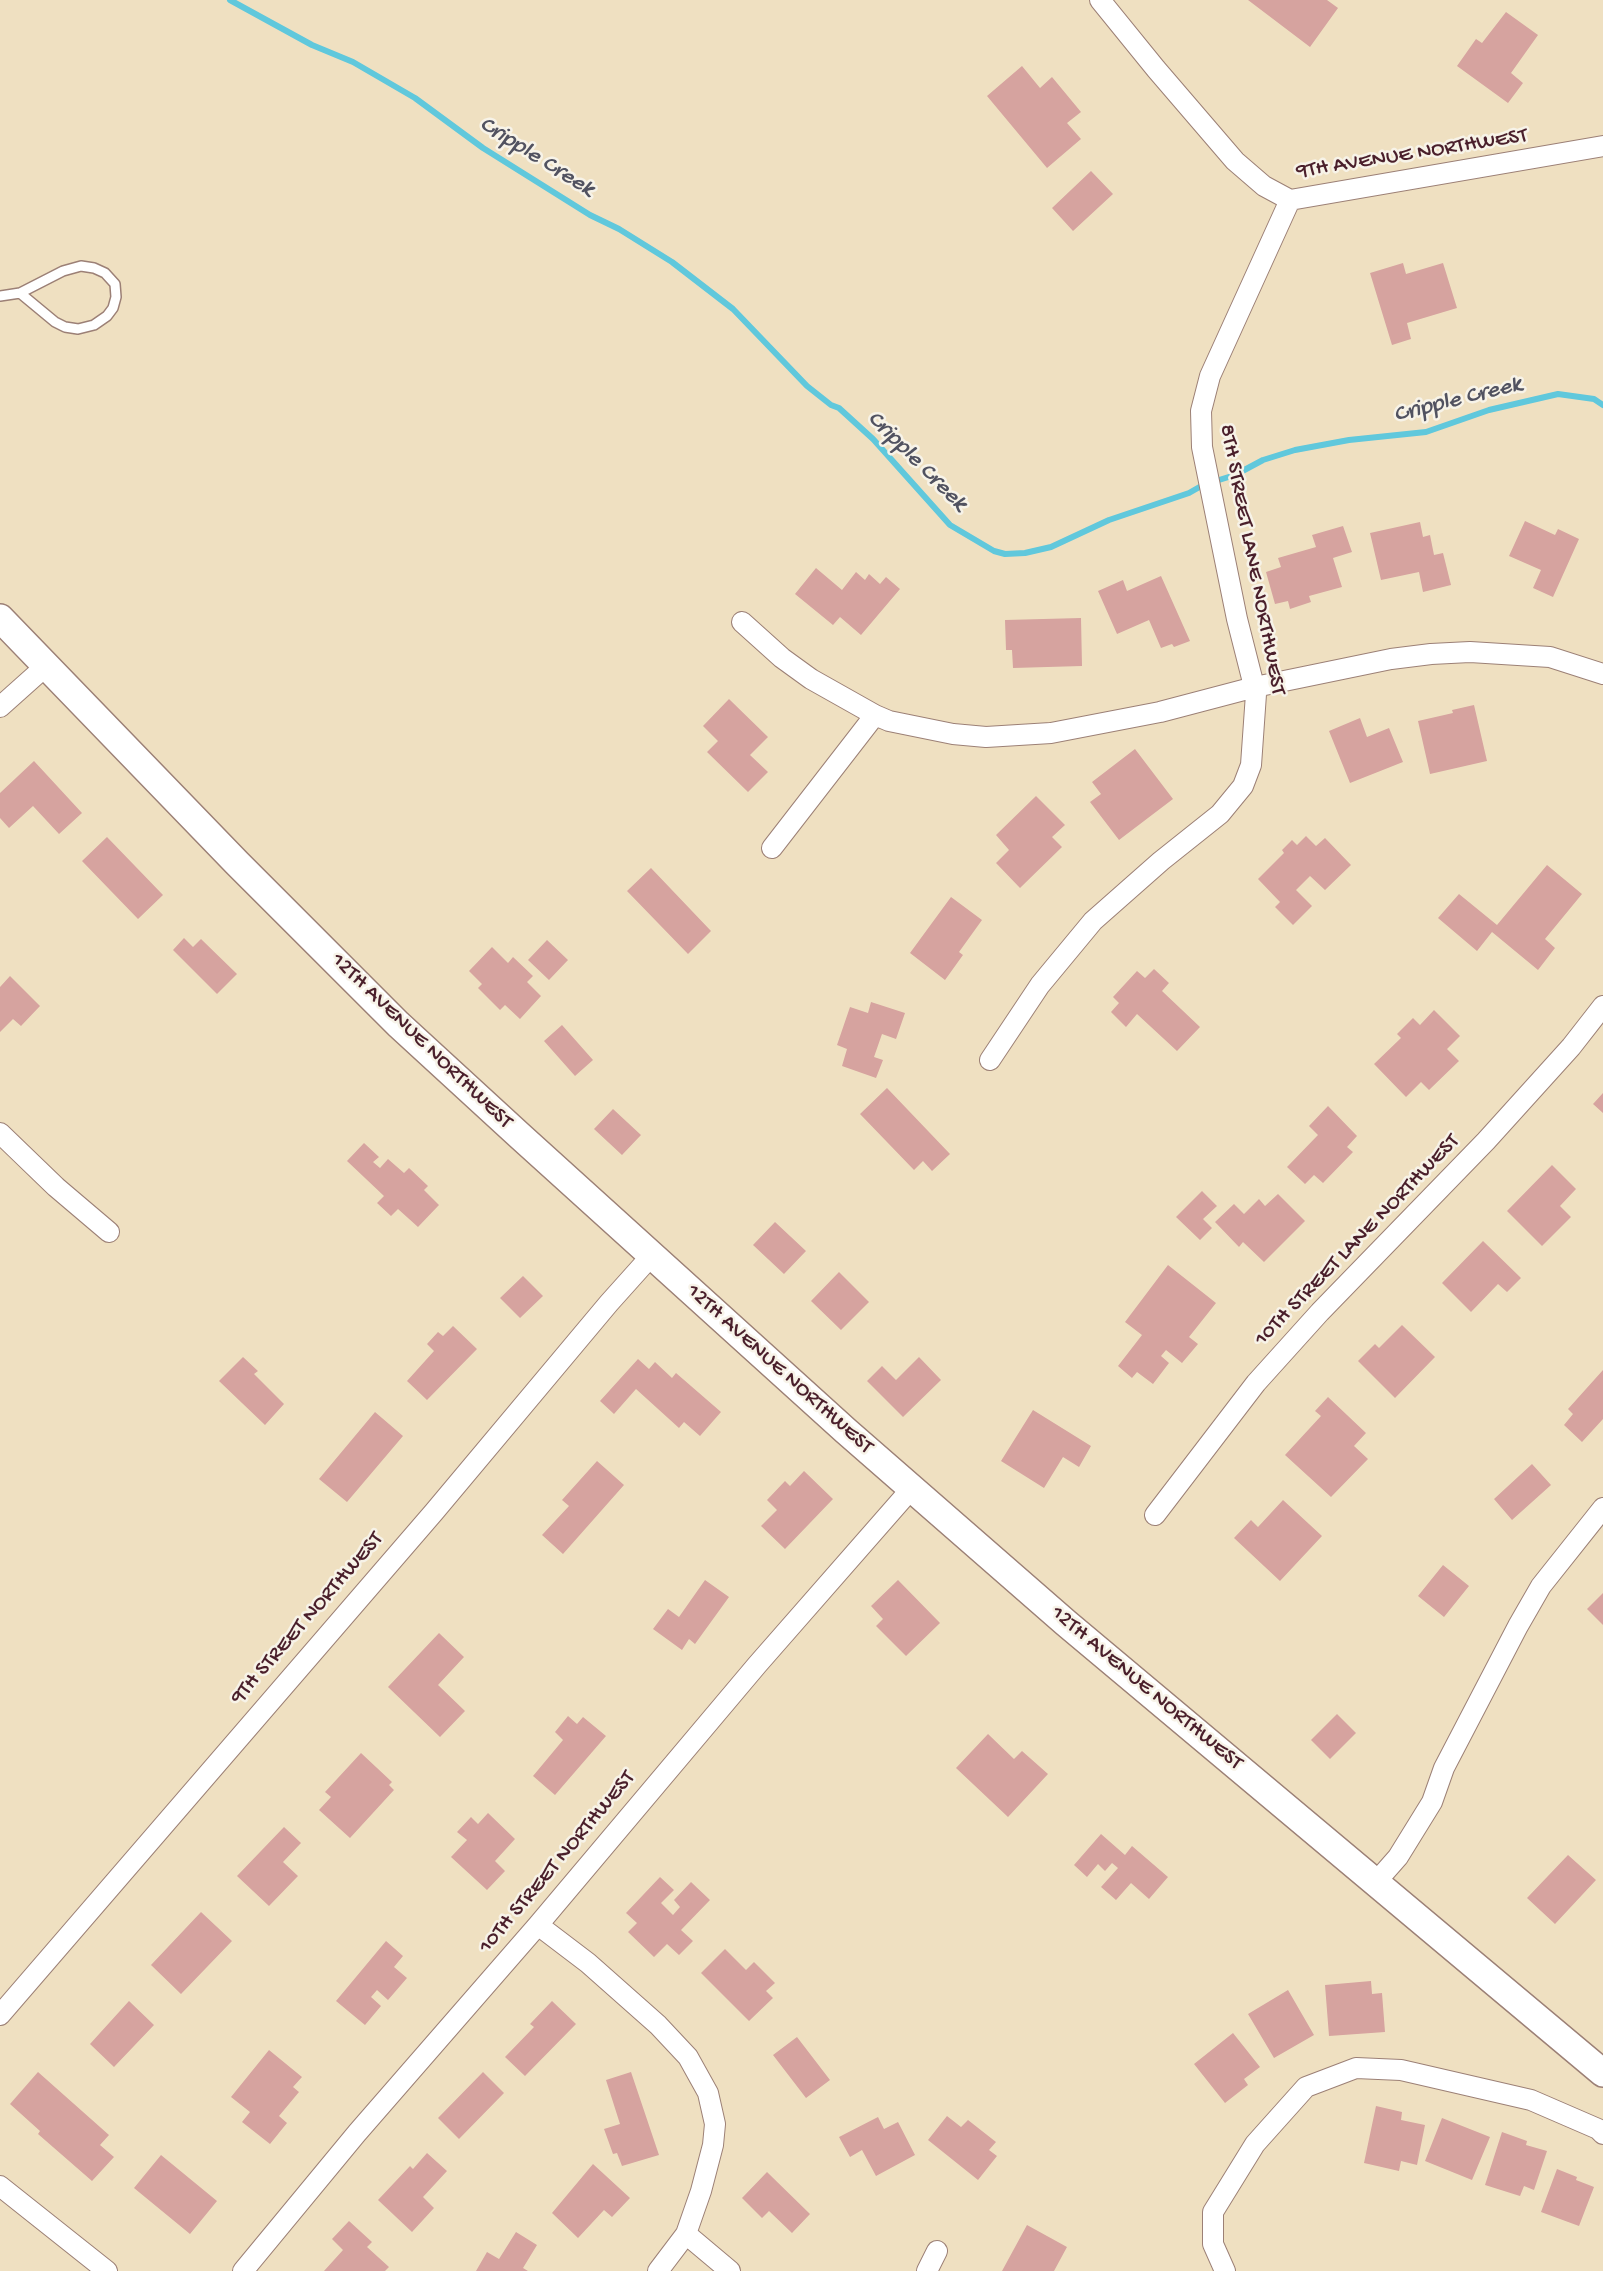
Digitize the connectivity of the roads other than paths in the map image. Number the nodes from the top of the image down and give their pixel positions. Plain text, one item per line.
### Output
1 (1101, 0) edge
2 (1603, 146) edge
3 (1290, 200) junction
4 (20, 293) junction
5 (0, 296) edge
6 (0, 618) edge
7 (742, 622) dead end
8 (47, 665) junction
9 (1603, 674) edge
10 (1255, 687) junction
11 (0, 706) edge
12 (875, 715) junction
13 (772, 848) dead end
14 (1603, 1006) edge
15 (990, 1060) dead end
16 (0, 1133) edge
17 (109, 1232) dead end
18 (652, 1255) junction
19 (912, 1488) junction
20 (1603, 1508) edge
21 (1155, 1515) dead end
22 (1376, 1882) junction
23 (538, 1925) junction
24 (0, 2015) edge
25 (1602, 2071) edge
26 (1603, 2134) edge
27 (0, 2186) edge
28 (686, 2234) junction
29 (937, 2251) dead end
30 (107, 2271) edge
31 (243, 2271) edge
32 (658, 2271) edge
33 (730, 2271) edge
34 (927, 2271) edge
35 (1225, 2271) edge

1 - 3 street, 9TH AVENUE NORTHWEST
2 - 3 street, 9TH AVENUE NORTHWEST
3 - 10 street, 8TH STREET LANE NORTHWEST
4 - 4 lane
4 - 5 lane
6 - 8 main road, 12TH AVENUE NORTHWEST
7 - 12 street
8 - 11 street
8 - 18 main road, 12TH AVENUE NORTHWEST
9 - 10 street
10 - 12 street
10 - 15 street, 8TH STREET LANE NORTHWEST
12 - 13 street
14 - 21 street, 10TH STREET LANE NORTHWEST
16 - 17 street
18 - 19 main road, 12TH AVENUE NORTHWEST
18 - 24 street, 9TH STREET NORTHWEST
19 - 22 main road, 12TH AVENUE NORTHWEST
19 - 23 street, 10TH STREET NORTHWEST
20 - 22 street
22 - 25 main road, 12TH AVENUE NORTHWEST
23 - 28 street
23 - 31 street, 10TH STREET NORTHWEST
26 - 35 street
27 - 30 street
28 - 32 street
28 - 33 street
29 - 34 street

